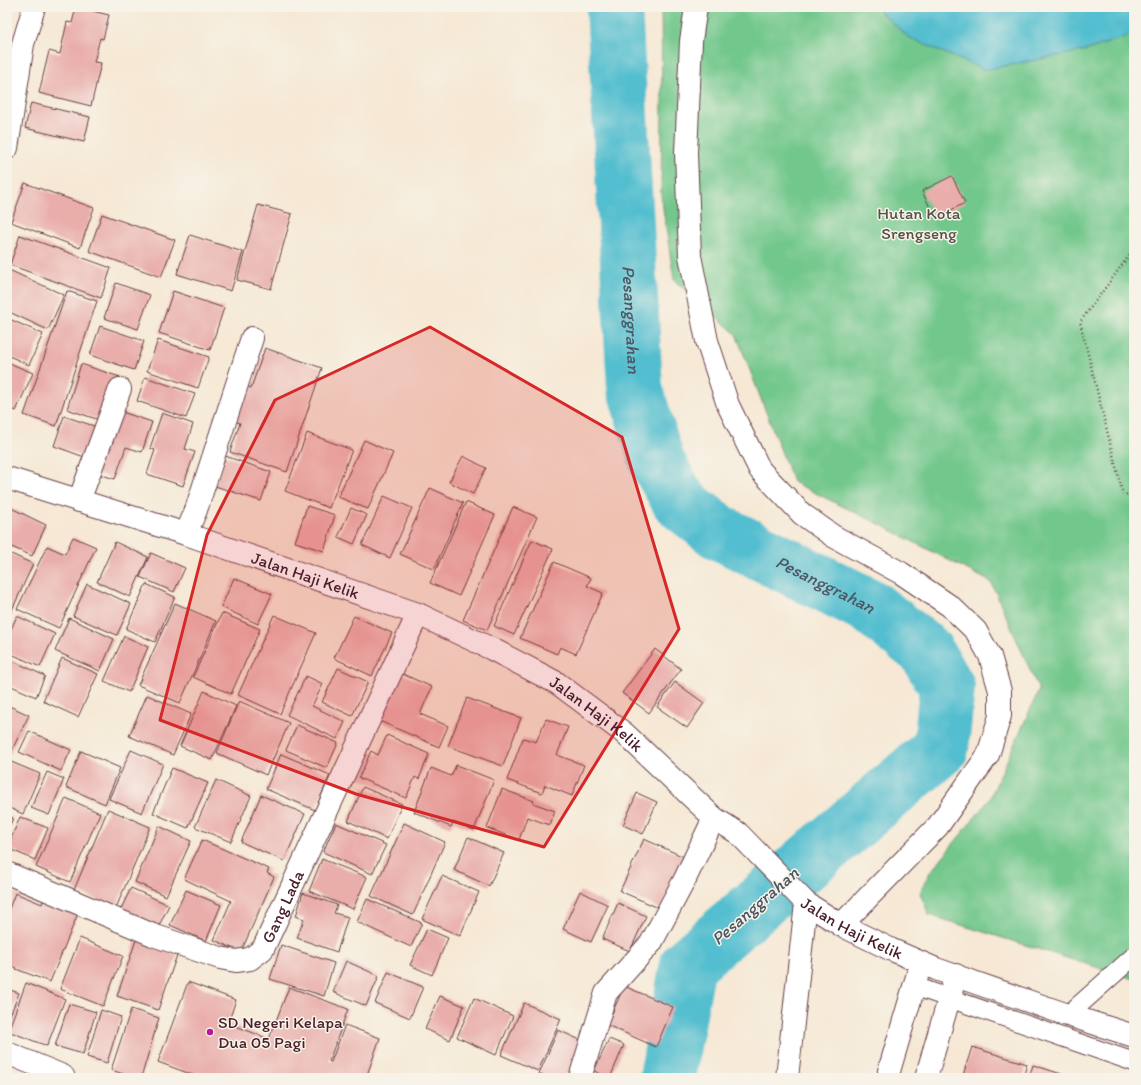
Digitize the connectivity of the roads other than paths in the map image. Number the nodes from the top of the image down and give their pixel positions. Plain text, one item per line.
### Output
1 (34, 7) edge
2 (696, 7) edge
3 (15, 42) edge
4 (7, 148) edge
5 (252, 338) dead end
6 (120, 389) dead end
7 (7, 478) edge
8 (79, 501) junction
9 (186, 534) junction
10 (418, 614) junction
11 (714, 818) junction
12 (7, 873) edge
13 (802, 899) junction
14 (841, 925) junction
15 (1134, 956) edge
16 (921, 963) junction
17 (956, 975) junction
18 (914, 986) junction
19 (949, 999) junction
20 (1068, 1015) junction
21 (1134, 1036) edge
22 (7, 1053) edge
23 (1134, 1062) edge
24 (64, 1078) edge
25 (580, 1078) edge
26 (787, 1078) edge
27 (889, 1078) edge
28 (926, 1078) edge

1 - 3 street
2 - 14 street
3 - 4 street
5 - 9 street
6 - 8 street
7 - 8 street, Jalan Haji Kelik
8 - 9 street, Jalan Haji Kelik
9 - 10 street, Jalan Haji Kelik
10 - 11 street, Jalan Haji Kelik
10 - 12 street, Gang Lada
11 - 13 street, Jalan Haji Kelik
11 - 25 street
13 - 14 street, Jalan Haji Kelik
13 - 26 street
14 - 16 street, Jalan Haji Kelik
15 - 20 lane
16 - 17 street, Jalan Haji Kelik
16 - 18 street
17 - 19 street
17 - 20 street, Jalan Haji Kelik
18 - 19 lane
18 - 27 street
19 - 23 lane
19 - 28 street
20 - 21 street, Jalan Haji Kelik
22 - 24 street

